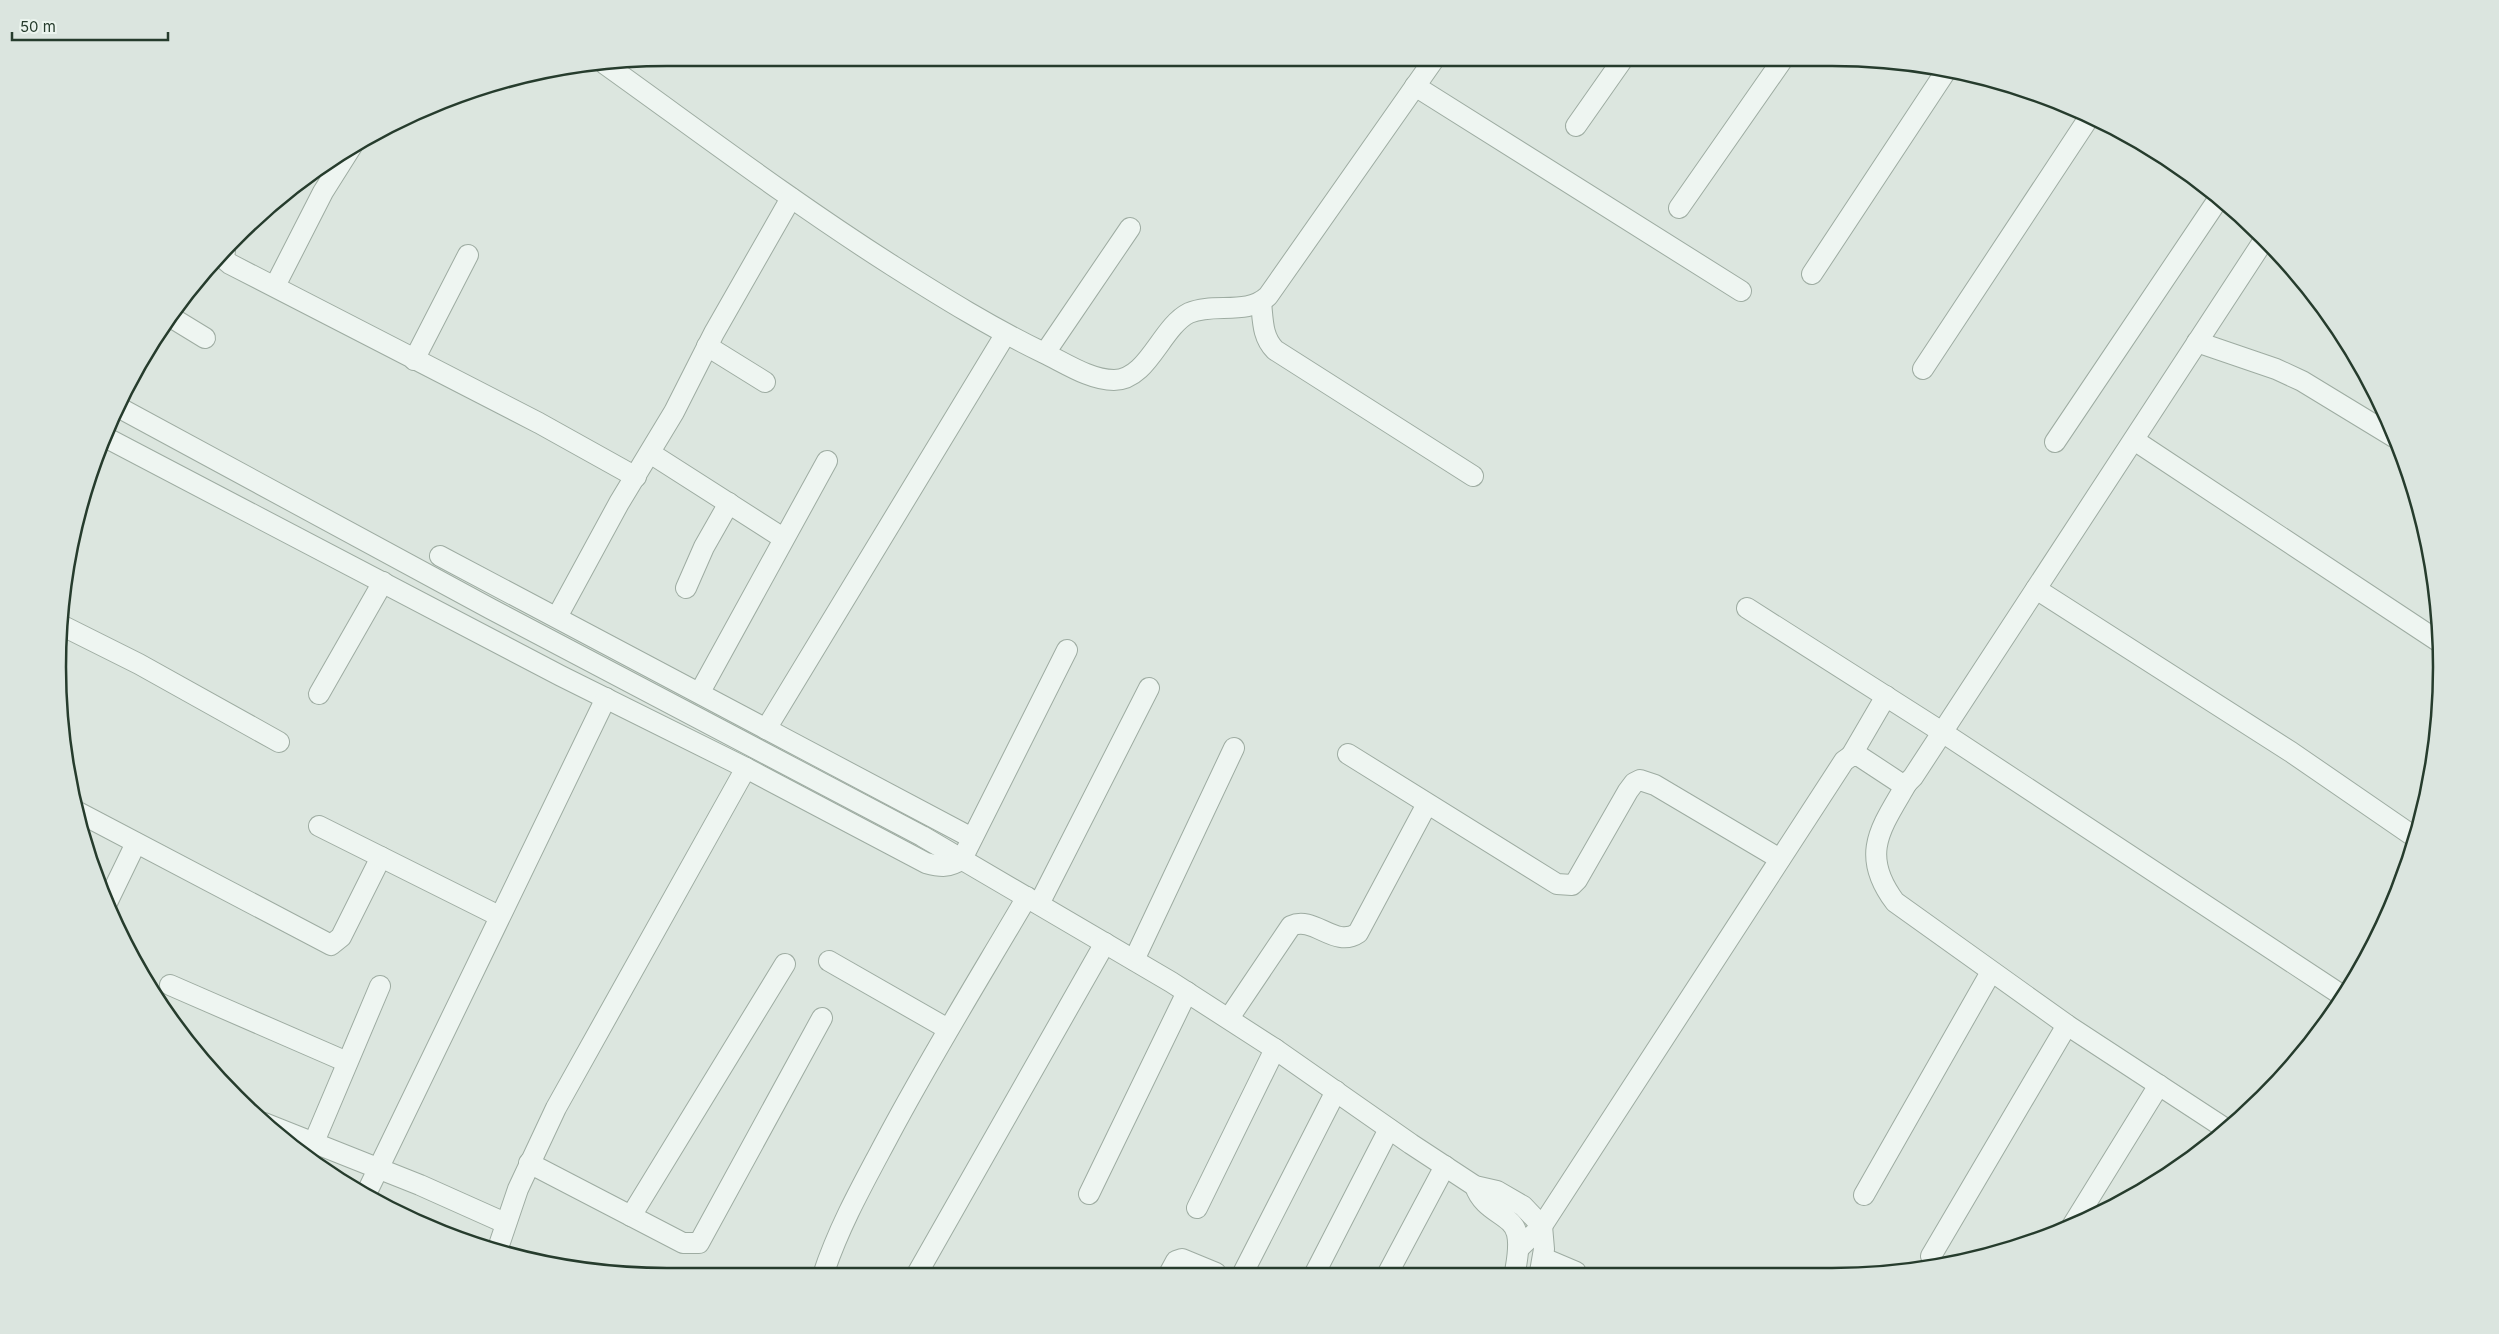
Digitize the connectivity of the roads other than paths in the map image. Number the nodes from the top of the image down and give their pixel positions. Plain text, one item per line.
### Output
1 (1429, 66) edge
2 (1617, 66) edge
3 (1778, 66) edge
4 (612, 69) edge
5 (1942, 77) edge
6 (1415, 86) junction
7 (2086, 123) edge
8 (1576, 126) dead end
9 (342, 162) edge
10 (791, 198) junction
11 (2215, 204) edge
12 (1679, 208) dead end
13 (1130, 228) dead end
14 (2260, 246) edge
15 (468, 255) dead end
16 (225, 260) edge
17 (1812, 274) dead end
18 (275, 286) junction
19 (1741, 292) dead end
20 (1261, 302) junction
21 (176, 320) edge
22 (1005, 335) junction
23 (205, 338) dead end
24 (2197, 342) junction
25 (708, 346) junction
26 (1044, 353) junction
27 (414, 360) junction
28 (1923, 369) dead end
29 (765, 382) dead end
30 (124, 410) edge
31 (2384, 431) edge
32 (111, 440) edge
33 (2134, 440) junction
34 (2055, 442) dead end
35 (650, 454) junction
36 (827, 461) dead end
37 (1473, 476) dead end
38 (636, 477) junction
39 (729, 503) junction
40 (783, 538) junction
41 (440, 556) dead end
42 (383, 582) junction
43 (686, 588) dead end
44 (2036, 589) junction
45 (1747, 608) dead end
46 (557, 617) junction
47 (68, 628) edge
48 (2431, 637) edge
49 (1067, 650) dead end
50 (1150, 688) dead end
51 (700, 692) junction
52 (319, 694) dead end
53 (1886, 696) junction
54 (606, 698) junction
55 (766, 729) junction
56 (1942, 732) junction
57 (279, 742) dead end
58 (1234, 748) dead end
59 (1348, 754) dead end
60 (1851, 756) junction
61 (746, 768) junction
62 (1907, 783) junction
63 (1427, 804) junction
64 (86, 816) edge
65 (319, 826) dead end
66 (2409, 833) edge
67 (972, 838) junction
68 (136, 843) junction
69 (381, 857) junction
70 (962, 859) junction
71 (1780, 860) junction
72 (111, 895) edge
73 (1033, 901) junction
74 (499, 916) junction
75 (1106, 943) junction
76 (1134, 960) junction
77 (829, 961) dead end
78 (784, 964) dead end
79 (1991, 972) junction
80 (170, 984) dead end
81 (380, 986) dead end
82 (1187, 992) junction
83 (2337, 992) edge
84 (822, 1018) dead end
85 (1229, 1018) junction
86 (2067, 1024) junction
87 (948, 1029) junction
88 (1275, 1049) junction
89 (347, 1062) junction
90 (2159, 1085) junction
91 (1336, 1090) junction
92 (2220, 1125) edge
93 (1389, 1128) junction
94 (286, 1131) edge
95 (314, 1142) junction
96 (529, 1163) junction
97 (1445, 1166) junction
98 (376, 1168) junction
99 (1475, 1186) junction
100 (368, 1188) edge
101 (1089, 1194) dead end
102 (1864, 1195) dead end
103 (1197, 1208) dead end
104 (2079, 1214) edge
105 (631, 1216) junction
106 (506, 1223) junction
107 (1542, 1226) junction
108 (499, 1243) edge
109 (1518, 1249) junction
110 (1931, 1256) dead end
111 (1541, 1265) edge
112 (825, 1268) edge
113 (920, 1268) edge
114 (1172, 1268) edge
115 (1204, 1268) edge
116 (1246, 1268) edge
117 (1317, 1268) edge
118 (1391, 1268) edge
119 (1516, 1268) edge
120 (1556, 1268) edge

1 - 6 street
2 - 8 street
3 - 12 street
4 - 10 street
5 - 17 street
6 - 19 street
6 - 20 street
7 - 28 street
9 - 18 street
10 - 22 street
10 - 25 street
11 - 34 street
13 - 26 street
14 - 24 street
15 - 27 street
16 - 18 street
18 - 27 street
20 - 26 street
20 - 37 street
21 - 23 street
22 - 26 street
22 - 55 street
24 - 31 street
24 - 33 street
25 - 29 street
25 - 35 street
27 - 38 street
30 - 70 street
32 - 42 street
33 - 44 street
33 - 48 street
35 - 38 street
35 - 39 street
36 - 40 street
38 - 46 street
39 - 40 street
39 - 43 street
40 - 51 street
41 - 46 street
42 - 52 street
42 - 54 street
44 - 56 street
44 - 66 street
45 - 53 street
46 - 51 street
47 - 57 street
49 - 67 street
50 - 73 street
51 - 55 street
53 - 56 street
53 - 60 street
54 - 61 street
54 - 74 street
55 - 67 street
56 - 62 street
56 - 83 street
58 - 76 street
59 - 63 street
60 - 62 street
60 - 71 street
61 - 70 street
61 - 96 street
62 - 79 street
63 - 71 street
63 - 85 street
64 - 68 street
65 - 69 street
67 - 70 street
68 - 69 street
68 - 72 street
69 - 74 street
70 - 73 street
71 - 107 street
73 - 75 street
73 - 87 street
74 - 98 street
75 - 76 street
75 - 113 street
76 - 82 street
77 - 87 street
78 - 105 street
79 - 86 street
79 - 102 street
80 - 89 street
81 - 89 street
82 - 85 street
82 - 101 street
84 - 105 street
85 - 88 street
86 - 90 street
86 - 110 street
87 - 112 street
88 - 91 street
88 - 103 street
89 - 95 street
90 - 92 street
90 - 104 street
91 - 93 street
91 - 116 street
93 - 97 street
93 - 117 street
94 - 95 street
95 - 98 street
96 - 105 street
96 - 106 street
97 - 99 street
97 - 118 street
98 - 100 street
98 - 106 street
99 - 107 street
99 - 109 street
106 - 108 street
107 - 109 street
107 - 111 street
109 - 119 street
111 - 120 street
114 - 115 street

